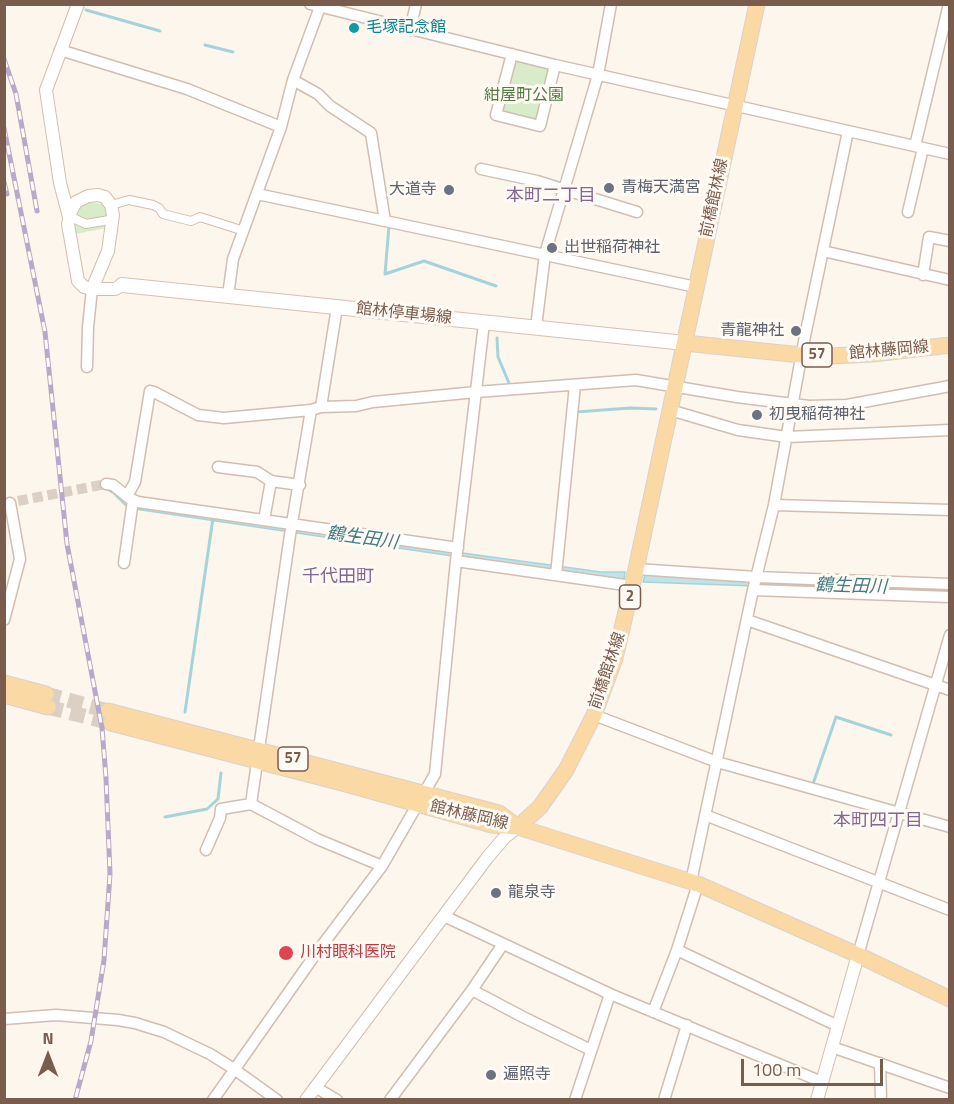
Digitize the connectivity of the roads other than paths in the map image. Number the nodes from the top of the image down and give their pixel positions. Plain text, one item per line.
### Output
1 (78, 4) edge
2 (416, 4) edge
3 (611, 4) edge
4 (757, 4) edge
5 (949, 4) edge
6 (317, 6) edge
7 (410, 30) junction
8 (60, 50) junction
9 (512, 54) junction
10 (555, 65) junction
11 (598, 75) junction
12 (294, 80) junction
13 (735, 105) junction
14 (281, 127) junction
15 (848, 131) junction
16 (919, 147) junction
17 (950, 154) edge
18 (481, 169) dead end
19 (60, 174) junction
20 (565, 189) junction
21 (257, 194) junction
22 (81, 198) junction
23 (111, 205) junction
24 (637, 212) dead end
25 (908, 212) dead end
26 (71, 217) junction
27 (109, 220) dead end
28 (385, 221) junction
29 (244, 231) junction
30 (950, 241) edge
31 (823, 251) junction
32 (545, 254) junction
33 (105, 259) junction
34 (923, 275) junction
35 (950, 280) edge
36 (122, 285) junction
37 (696, 287) junction
38 (92, 289) junction
39 (228, 296) junction
40 (337, 307) junction
41 (484, 322) junction
42 (536, 327) junction
43 (685, 343) junction
44 (950, 345) edge
45 (801, 355) junction
46 (87, 367) dead end
47 (575, 385) junction
48 (676, 386) junction
49 (950, 386) edge
50 (476, 392) junction
51 (792, 404) junction
52 (316, 409) junction
53 (670, 410) junction
54 (950, 430) edge
55 (787, 437) junction
56 (218, 466) dead end
57 (271, 482) junction
58 (106, 484) dead end
59 (300, 485) junction
60 (131, 502) junction
61 (11, 503) edge
62 (774, 506) junction
63 (950, 510) edge
64 (264, 520) junction
65 (292, 527) junction
66 (457, 554) junction
67 (124, 563) dead end
68 (636, 569) junction
69 (556, 570) junction
70 (10, 581) edge
71 (755, 583) junction
72 (950, 584) edge
73 (632, 586) junction
74 (950, 597) edge
75 (747, 620) junction
76 (4, 621) edge
77 (950, 635) edge
78 (4, 683) edge
79 (934, 685) junction
80 (950, 690) edge
81 (4, 695) edge
82 (594, 715) junction
83 (110, 717) tunnel mouth
84 (259, 755) junction
85 (717, 762) junction
86 (422, 798) junction
87 (251, 804) junction
88 (898, 812) junction
89 (705, 815) junction
90 (518, 827) junction
91 (950, 827) edge
92 (206, 850) dead end
93 (382, 866) junction
94 (879, 881) junction
95 (694, 883) junction
96 (950, 910) edge
97 (444, 916) junction
98 (503, 944) junction
99 (676, 950) junction
100 (858, 955) junction
101 (472, 990) junction
102 (610, 994) junction
103 (950, 999) edge
104 (653, 1012) junction
105 (4, 1019) edge
106 (687, 1025) junction
107 (838, 1026) junction
108 (832, 1047) junction
109 (591, 1050) junction
110 (880, 1063) junction
111 (234, 1069) junction
112 (822, 1082) junction
113 (315, 1087) junction
114 (950, 1088) edge
115 (213, 1100) edge
116 (277, 1100) edge
117 (306, 1100) edge
118 (337, 1100) edge
119 (390, 1100) edge
120 (575, 1100) edge
121 (664, 1100) edge
122 (817, 1100) edge
123 (881, 1100) edge

1 - 8 street
2 - 7 street
3 - 11 street
4 - 13 main road, 前橋館林線 / 2
5 - 16 street
6 - 7 street
6 - 12 street
7 - 9 street
8 - 14 street
8 - 19 street
9 - 10 street
9 - 10 street
10 - 11 street
11 - 13 street
11 - 20 street
12 - 14 street
12 - 28 street
13 - 15 street
13 - 37 main road, 前橋館林線 / 2
14 - 21 street
15 - 16 street
15 - 31 street
16 - 17 street
16 - 25 street
18 - 20 street
19 - 22 street
19 - 26 street
20 - 24 street
20 - 32 street
21 - 28 street
21 - 29 street
22 - 23 street
22 - 26 street
23 - 29 street
23 - 33 street
26 - 27 street
26 - 38 street
28 - 32 street
29 - 39 street
30 - 34 street
31 - 34 street
31 - 45 street
32 - 37 street
32 - 42 street
33 - 36 street
33 - 38 street
34 - 35 street
36 - 38 street
36 - 39 main road, 館林停車場線
37 - 43 main road, 前橋館林線 / 2
38 - 46 street
39 - 40 main road, 館林停車場線
40 - 41 main road, 館林停車場線
40 - 52 street
41 - 42 main road, 館林停車場線
41 - 50 street
42 - 43 main road, 館林停車場線
43 - 45 main road, 館林藤岡線 / 57
43 - 48 main road, 前橋館林線 / 2
44 - 45 main road, 館林藤岡線 / 57
45 - 51 street
47 - 48 street
47 - 50 street
47 - 69 street
48 - 51 street
48 - 53 main road, 前橋館林線 / 2
49 - 51 street
50 - 52 street
50 - 66 street
51 - 55 street
52 - 59 street
52 - 60 street
53 - 55 street
53 - 68 main road, 前橋館林線 / 2
54 - 55 street
55 - 62 street
56 - 57 street
57 - 59 street
57 - 64 street
58 - 60 street
59 - 65 street
60 - 64 street
60 - 67 street
61 - 70 street
62 - 63 street
62 - 71 street
64 - 65 street
65 - 66 street
65 - 84 street
66 - 69 street
66 - 86 street
68 - 71 street
68 - 73 main road, 前橋館林線 / 2
69 - 73 street
70 - 76 street
71 - 72 street
71 - 74 street
71 - 75 street
73 - 82 main road, 前橋館林線 / 2
75 - 79 street
75 - 85 street
77 - 79 street
78 - 81 main road
79 - 80 street
79 - 88 street
82 - 85 street
82 - 90 main road, 前橋館林線 / 2
83 - 84 main road, 館林藤岡線 / 57
84 - 86 main road, 館林藤岡線 / 57
84 - 87 street
85 - 88 street
85 - 89 street
86 - 90 main road, 館林藤岡線 / 57
86 - 93 street
87 - 92 street
87 - 93 street
88 - 91 street
88 - 94 street
89 - 94 street
89 - 95 street
90 - 95 main road
90 - 97 street
93 - 111 street
94 - 96 street
94 - 100 street
95 - 99 street
95 - 100 main road
97 - 98 street
97 - 113 street
98 - 101 street
98 - 102 street
99 - 104 street
99 - 107 street
100 - 103 main road
100 - 107 street
101 - 109 street
101 - 119 street
102 - 104 street
102 - 109 street
104 - 106 street
105 - 111 street
106 - 112 street
106 - 121 street
107 - 108 street
108 - 110 street
108 - 112 street
109 - 120 street
110 - 114 street
110 - 123 street
111 - 115 street
111 - 116 street
112 - 122 street
113 - 117 street
113 - 118 street

